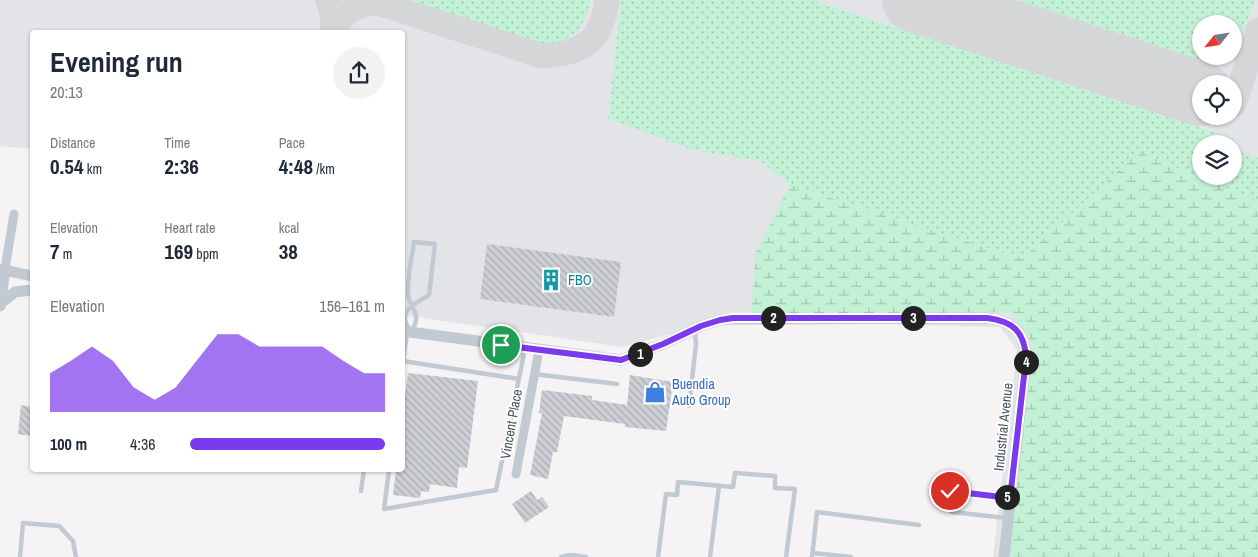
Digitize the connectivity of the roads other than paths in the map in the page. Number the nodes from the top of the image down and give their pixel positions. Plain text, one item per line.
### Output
1 (14, 214) dead end
2 (2, 269) edge
3 (30, 276) edge
4 (30, 290) edge
5 (0, 305) edge
6 (412, 306) junction
7 (695, 329) junction
8 (407, 332) edge
9 (525, 348) junction
10 (539, 350) junction
11 (405, 351) edge
12 (405, 361) edge
13 (534, 374) junction
14 (519, 379) junction
15 (617, 384) dead end
16 (689, 406) dead end
17 (364, 472) edge
18 (389, 472) edge
19 (516, 474) dead end
20 (719, 486) junction
21 (361, 491) dead end
22 (1010, 498) junction
23 (1008, 518) junction
24 (919, 525) dead end
25 (813, 555) edge
26 (20, 557) edge
27 (76, 557) edge
28 (562, 557) edge
29 (586, 557) edge
30 (658, 557) edge
31 (710, 557) edge
32 (786, 557) edge
33 (851, 557) edge
34 (1004, 557) edge

1 - 2 street
2 - 3 street
2 - 5 street
4 - 5 street
6 - 6 lane
6 - 8 lane
6 - 8 lane
7 - 10 street, Industrial Avenue
7 - 16 lane
7 - 22 street, Industrial Avenue
8 - 9 street, Industrial Avenue
8 - 11 lane
9 - 10 street, Industrial Avenue
9 - 14 lane
10 - 13 street, Vincent Place
12 - 14 lane
13 - 15 lane
13 - 19 street, Vincent Place
14 - 18 lane
17 - 21 lane
20 - 30 lane
20 - 31 lane
20 - 32 lane
22 - 23 street, Industrial Avenue
22 - 23 lane
23 - 34 street, Industrial Avenue
24 - 25 lane
25 - 33 lane
26 - 27 lane
28 - 29 lane

